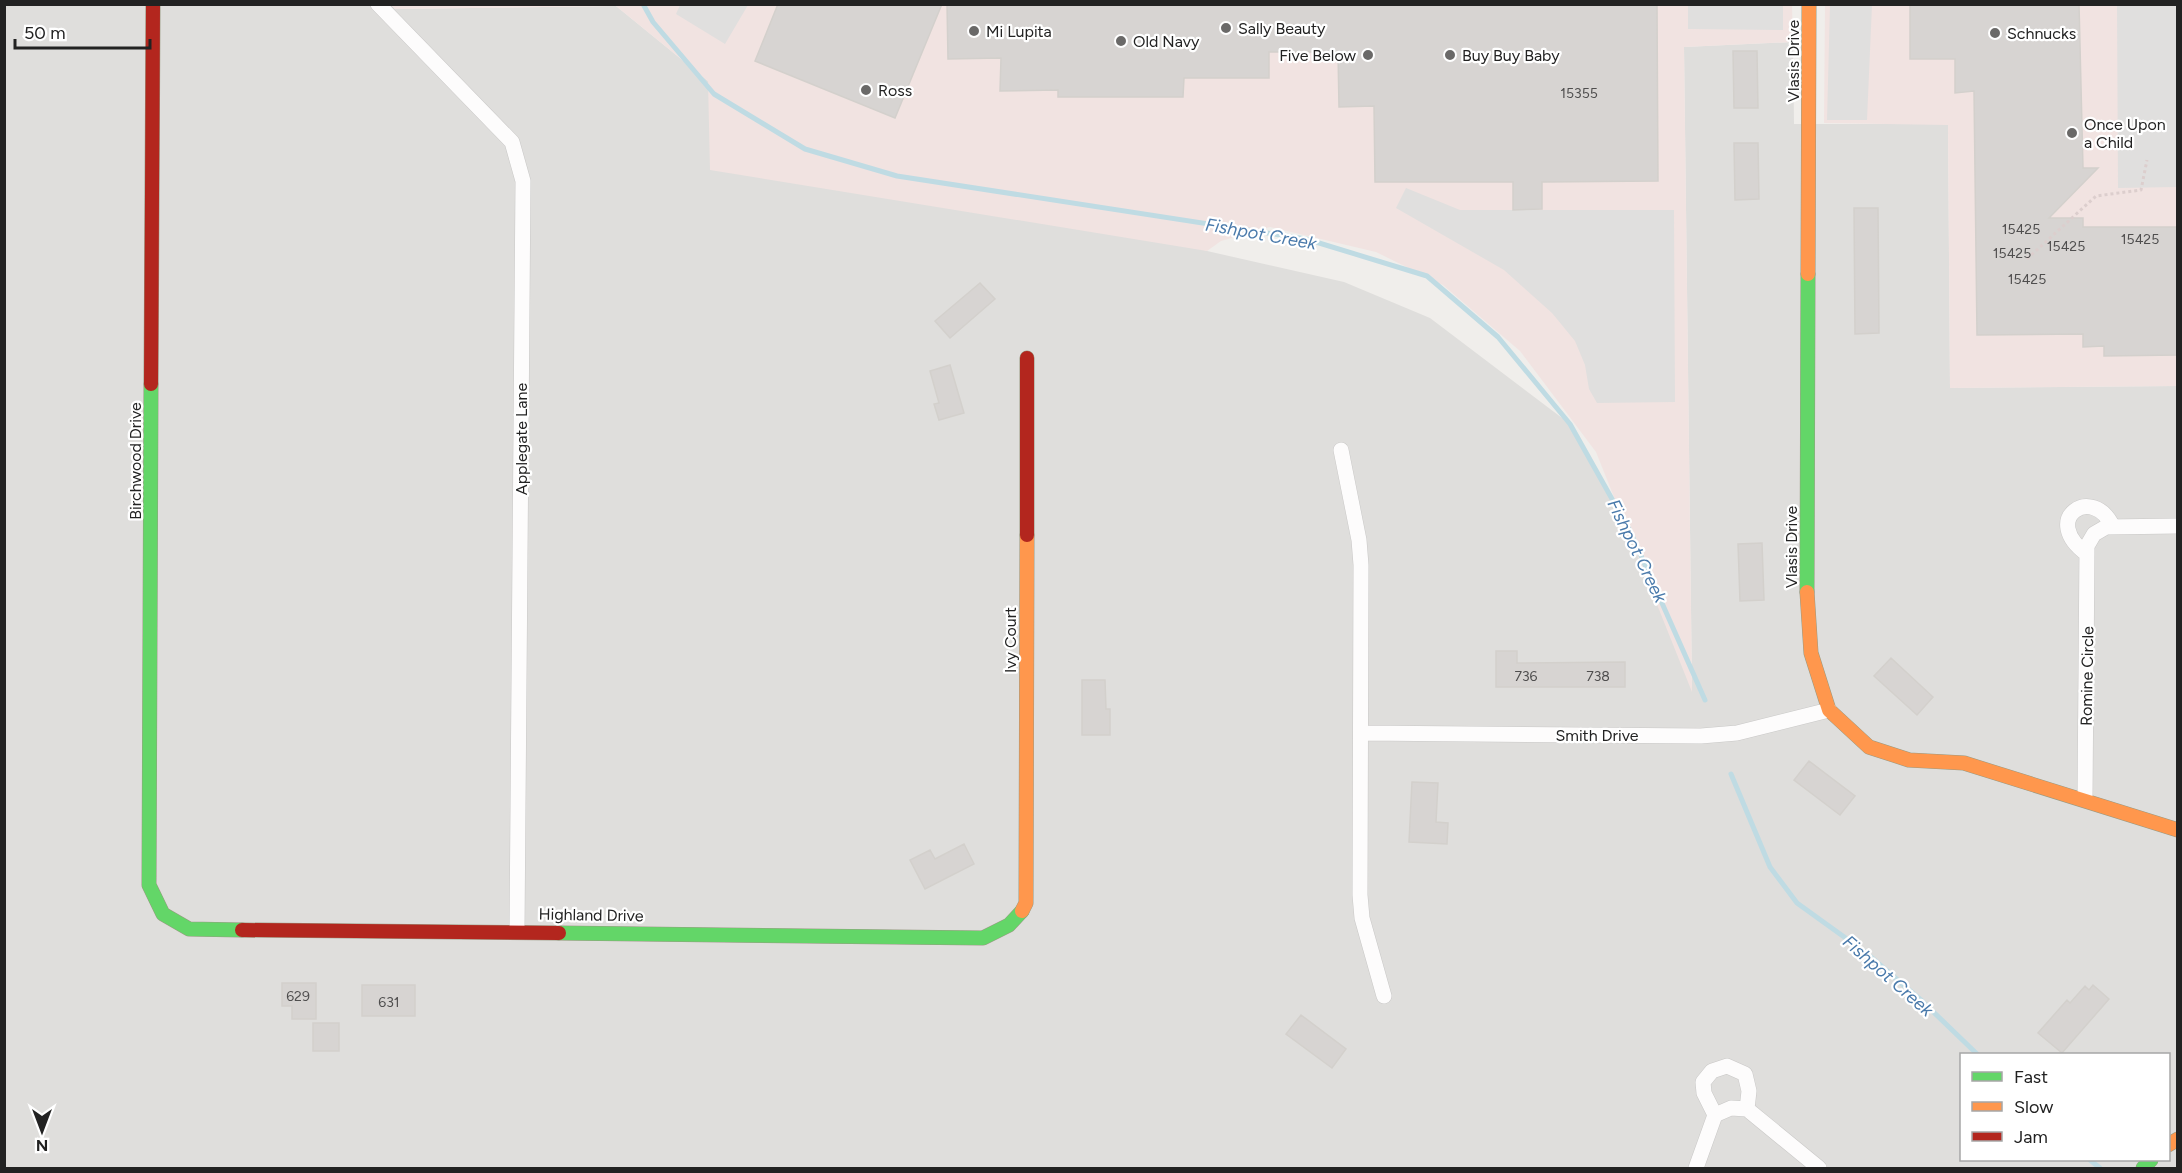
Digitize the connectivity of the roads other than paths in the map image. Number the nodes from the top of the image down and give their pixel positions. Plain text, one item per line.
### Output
1 (153, 4) edge
2 (378, 4) edge
3 (1809, 4) edge
4 (1027, 358) dead end
5 (1341, 450) dead end
6 (2178, 526) edge
7 (2113, 527) junction
8 (2087, 554) junction
9 (1829, 710) junction
10 (1362, 733) junction
11 (2085, 799) junction
12 (2178, 830) edge
13 (163, 914) joint
14 (1017, 920) joint
15 (517, 931) junction
16 (1384, 996) dead end
17 (1747, 1109) junction
18 (1715, 1115) junction
19 (1696, 1168) edge
20 (1819, 1168) edge

1 - 13 street, Birchwood Drive
2 - 15 street, Applegate Lane
3 - 9 street, Vlasis Drive
4 - 14 street, Ivy Court
5 - 10 street
6 - 7 street
7 - 8 street
7 - 8 street
8 - 11 street, Romine Circle
9 - 10 street, Smith Drive
9 - 11 street, Vlasis Drive
10 - 16 street
11 - 12 street, Vlasis Drive
13 - 15 street, Highland Drive
14 - 15 street, Highland Drive
17 - 18 street
17 - 18 street
17 - 20 street
18 - 19 street

